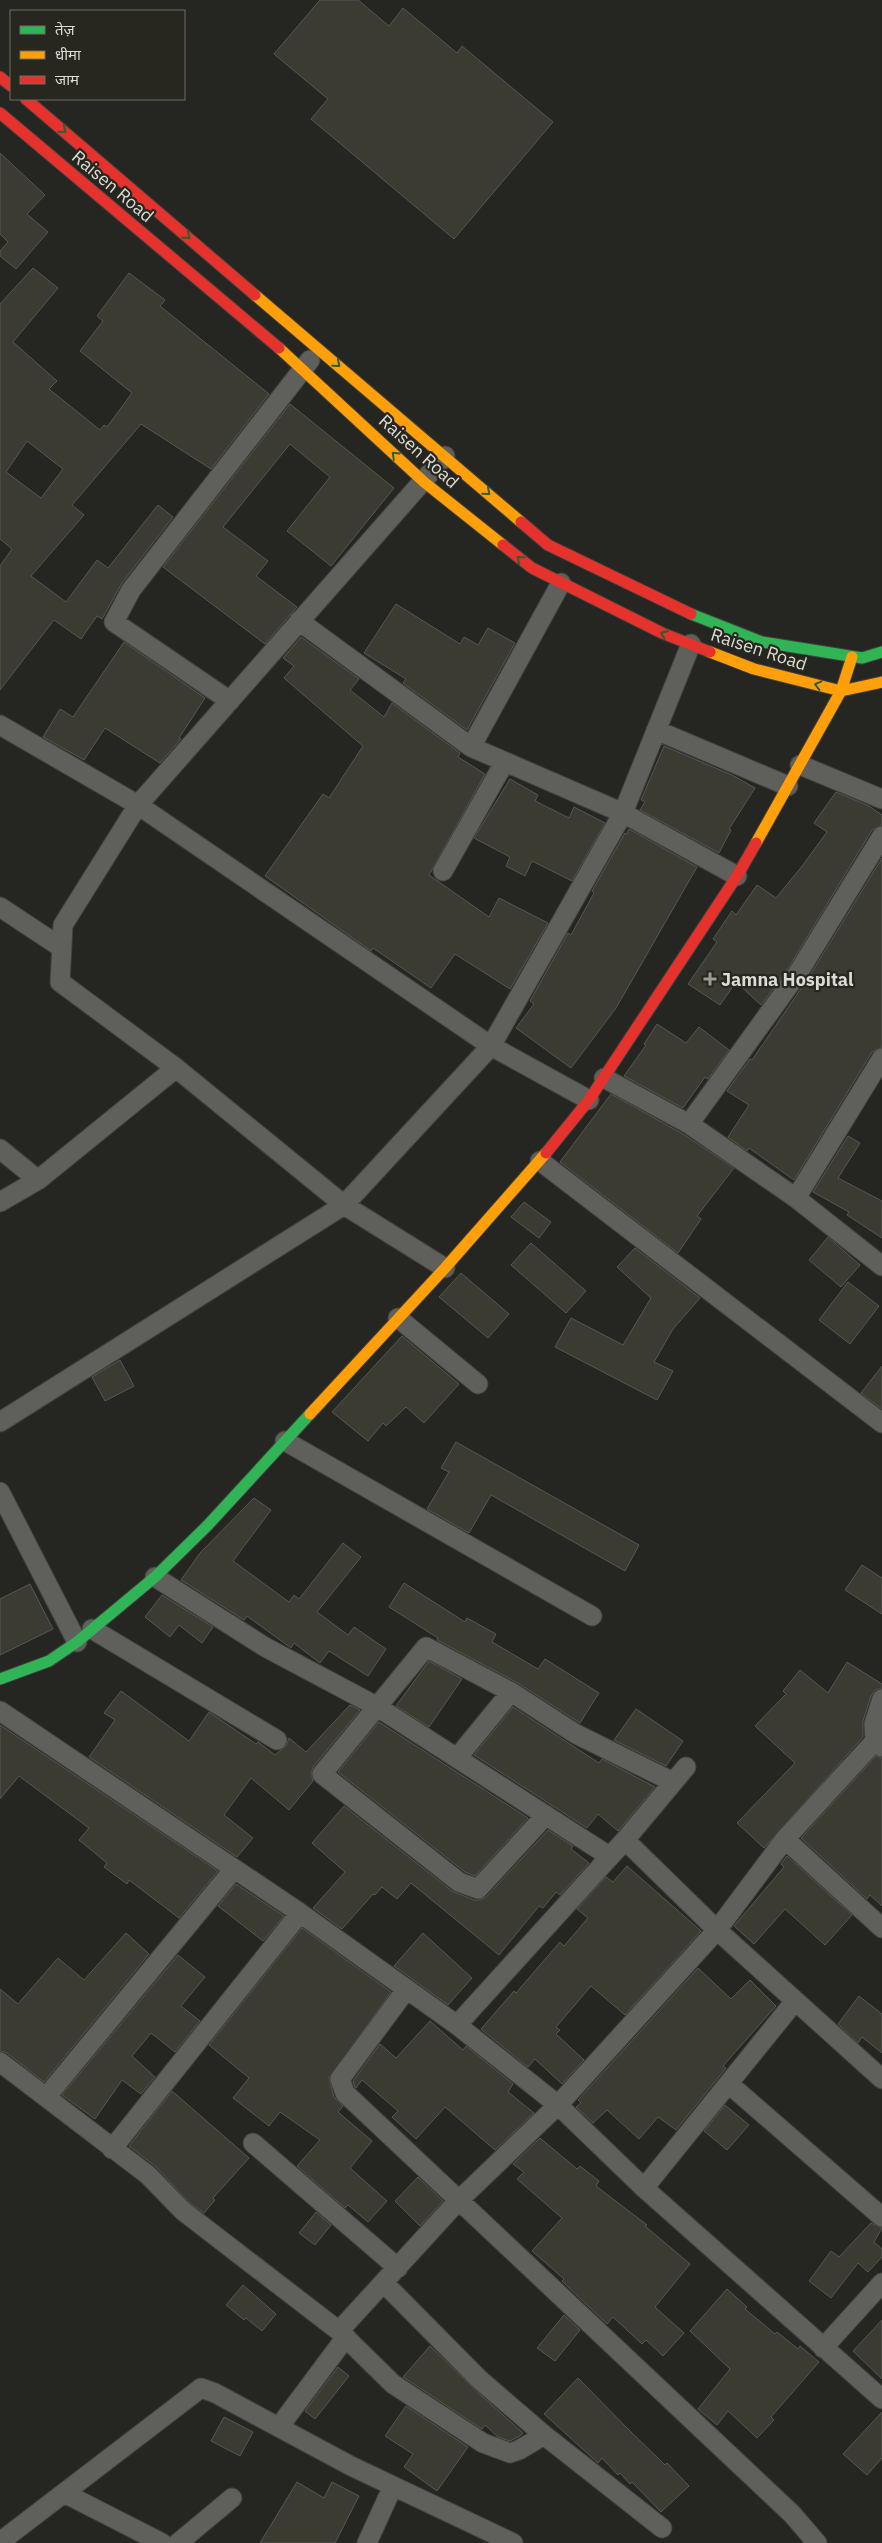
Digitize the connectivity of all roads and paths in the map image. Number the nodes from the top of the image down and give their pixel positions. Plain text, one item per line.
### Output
1 (0, 77) edge
2 (10, 85) edge
3 (27, 100) edge
4 (0, 113) edge
5 (319, 349) junction
6 (303, 368) junction
7 (445, 456) junction
8 (424, 482) junction
9 (561, 583) junction
10 (299, 621) junction
11 (691, 644) junction
12 (882, 652) edge
13 (852, 657) junction
14 (882, 682) edge
15 (841, 692) junction
16 (230, 701) junction
17 (0, 724) edge
18 (656, 730) junction
19 (471, 746) junction
20 (504, 763) junction
21 (800, 765) junction
22 (788, 786) junction
23 (882, 799) edge
24 (138, 805) junction
25 (623, 813) junction
26 (882, 836) edge
27 (442, 871) dead end
28 (737, 876) junction
29 (0, 907) edge
30 (62, 948) junction
31 (491, 1046) junction
32 (882, 1058) edge
33 (176, 1068) junction
34 (604, 1078) junction
35 (589, 1100) junction
36 (690, 1124) junction
37 (0, 1149) edge
38 (540, 1161) junction
39 (38, 1180) junction
40 (796, 1198) junction
41 (0, 1202) edge
42 (344, 1204) junction
43 (882, 1265) edge
44 (445, 1268) junction
45 (398, 1318) junction
46 (478, 1384) dead end
47 (0, 1422) edge
48 (882, 1423) edge
49 (285, 1441) junction
50 (0, 1492) edge
51 (155, 1577) junction
52 (592, 1616) dead end
53 (92, 1629) junction
54 (77, 1642) junction
55 (0, 1678) edge
56 (511, 1692) junction
57 (882, 1699) edge
58 (376, 1706) junction
59 (0, 1711) edge
60 (277, 1740) dead end
61 (879, 1744) edge
62 (458, 1758) junction
63 (686, 1767) dead end
64 (673, 1782) junction
65 (546, 1815) junction
66 (785, 1839) junction
67 (625, 1840) junction
68 (609, 1856) junction
69 (234, 1869) junction
70 (300, 1913) junction
71 (882, 1928) edge
72 (717, 1930) junction
73 (406, 1990) junction
74 (795, 2001) junction
75 (457, 2025) junction
76 (0, 2062) edge
77 (882, 2079) edge
78 (729, 2084) junction
79 (47, 2096) junction
80 (558, 2105) junction
81 (253, 2143) dead end
82 (112, 2149) junction
83 (644, 2188) junction
84 (458, 2201) junction
85 (882, 2217) edge
86 (398, 2268) junction
87 (384, 2283) junction
88 (882, 2283) edge
89 (343, 2334) junction
90 (823, 2348) junction
91 (882, 2399) edge
92 (279, 2427) junction
93 (544, 2435) junction
94 (393, 2486) junction
95 (66, 2494) junction
96 (232, 2498) dead end
97 (662, 2528) dead end
98 (0, 2542) edge
99 (162, 2543) edge
100 (178, 2543) edge
101 (367, 2543) edge
102 (513, 2543) edge
103 (817, 2543) edge

1 - 2 main road
3 -> 5 main road, Raisen Road
4 - 6 main road, Raisen Road
5 - 6 street
5 -> 7 main road, Raisen Road
8 -> 6 main road, Raisen Road
6 - 16 street
7 - 8 street
7 -> 13 main road, Raisen Road
9 -> 8 main road, Raisen Road
8 - 10 street
11 -> 9 main road, Raisen Road
9 - 19 street
10 - 16 street
10 - 19 street
15 -> 11 main road, Raisen Road
11 - 18 street
12 - 13 main road, Raisen Road
13 - 15 main road
14 - 15 main road, Raisen Road
15 - 21 main road
16 - 24 street
17 - 24 street
18 - 22 street
18 - 25 street
19 - 20 street
20 - 25 street
20 - 27 street
21 - 22 main road
21 - 23 street
22 - 28 main road
24 - 30 street
24 - 31 street
25 - 28 street
25 - 31 street
26 - 36 street
28 - 34 main road
29 - 30 street
30 - 33 street
31 - 35 street
31 - 42 street
32 - 40 street
33 - 39 street
33 - 42 street
34 - 35 main road
34 - 36 street
35 - 38 main road
36 - 40 street
37 - 39 street
38 - 44 main road
38 - 48 street
39 - 41 street
40 - 43 street
42 - 44 street
42 - 47 street
44 - 45 main road
45 - 46 street
45 - 49 main road
49 - 51 main road
49 - 52 street
50 - 54 street
51 - 53 main road
51 - 58 street
53 - 54 main road
53 - 60 street
54 - 55 main road
56 - 58 street
56 - 62 street
56 - 64 street
57 - 61 street
58 - 62 street
58 - 65 street
59 - 69 street
61 - 66 street
62 - 65 street
63 - 64 street
64 - 67 street
65 - 68 street
66 - 71 street
66 - 72 street
67 - 68 street
67 - 72 street
68 - 75 street
69 - 70 street
69 - 79 street
70 - 73 street
70 - 82 street
72 - 74 street
72 - 80 street
73 - 75 street
73 - 84 street
74 - 77 street
74 - 78 street
75 - 80 street
76 - 79 street
78 - 83 street
78 - 85 street
79 - 82 street
80 - 83 street
80 - 84 street
81 - 86 street
82 - 89 street
83 - 90 street
84 - 86 street
84 - 103 street
86 - 87 street
87 - 89 street
87 - 93 street
88 - 90 street
89 - 92 street
89 - 93 street
90 - 91 street
92 - 94 street
92 - 95 street
93 - 97 street
94 - 101 street
94 - 102 street
95 - 98 street
95 - 99 street
96 - 100 street

